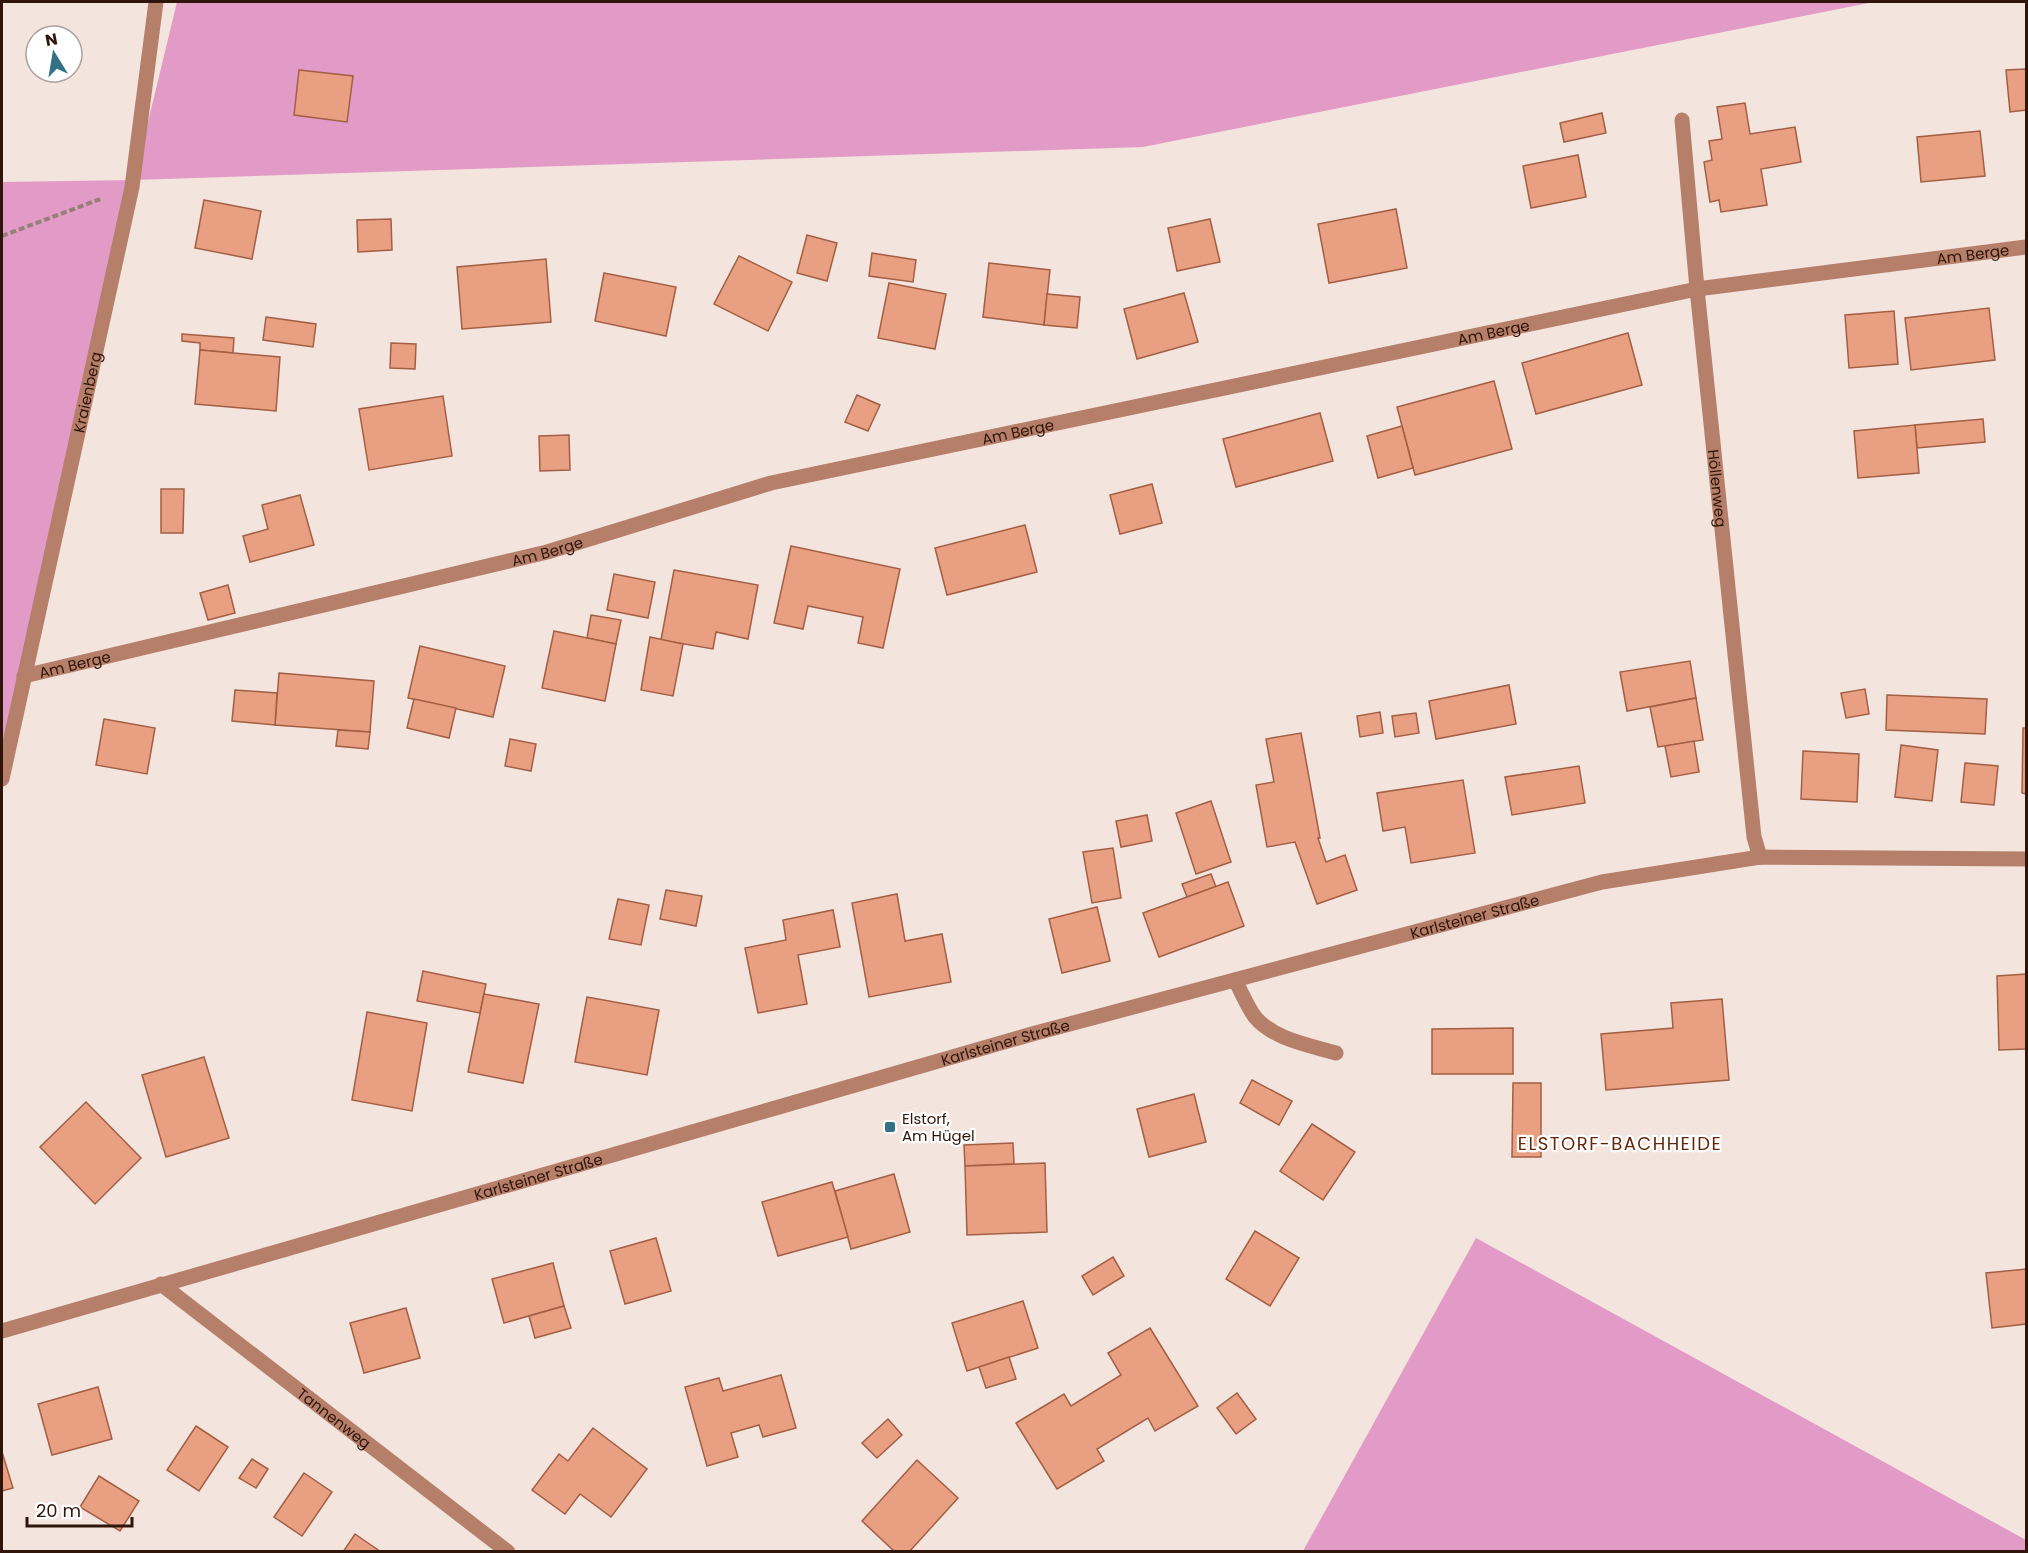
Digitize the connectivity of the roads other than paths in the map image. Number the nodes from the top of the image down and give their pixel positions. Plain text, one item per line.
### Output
1 (156, 2) edge
2 (1682, 120) dead end
3 (2026, 247) edge
4 (1697, 289) junction
5 (24, 676) junction
6 (2, 778) edge
7 (1760, 857) junction
8 (2026, 859) edge
9 (1234, 980) junction
10 (1336, 1053) dead end
11 (161, 1284) junction
12 (2, 1331) edge
13 (508, 1551) edge

1 - 5 street, Kraienberg
2 - 4 street, Höllenweg
3 - 4 street, Am Berge
4 - 5 street, Am Berge
4 - 7 street, Höllenweg
5 - 6 street, Kraienberg
7 - 8 street, Karlsteiner Straße
7 - 9 street, Karlsteiner Straße
9 - 10 street
9 - 11 street, Karlsteiner Straße
11 - 12 street, Karlsteiner Straße
11 - 13 street, Tannenweg

